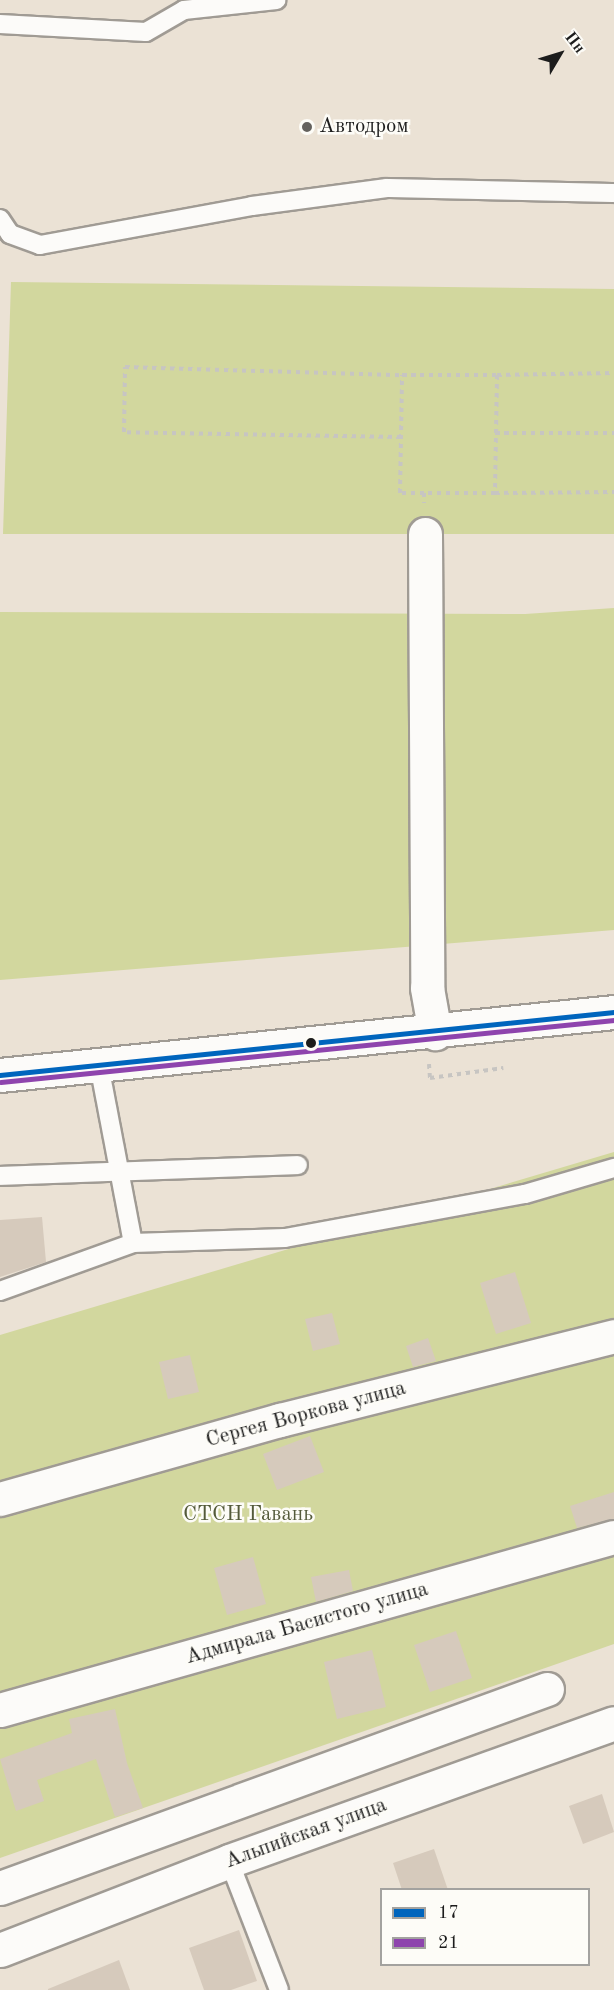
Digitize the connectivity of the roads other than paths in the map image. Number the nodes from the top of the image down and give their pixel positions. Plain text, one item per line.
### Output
1 (276, 0) edge
2 (184, 5) edge
3 (0, 24) edge
4 (614, 193) edge
5 (0, 219) edge
6 (425, 534) road end
7 (614, 1012) edge
8 (435, 1033) junction
9 (99, 1065) junction
10 (0, 1075) edge
11 (298, 1165) dead end
12 (614, 1168) edge
13 (120, 1174) junction
14 (0, 1176) edge
15 (133, 1243) junction
16 (0, 1291) edge
17 (614, 1336) edge
18 (0, 1499) edge
19 (614, 1537) edge
20 (547, 1689) dead end
21 (0, 1710) edge
22 (614, 1723) edge
23 (229, 1861) junction
24 (0, 1888) edge
25 (0, 1950) edge
26 (279, 1990) edge

1 - 2 lane
2 - 3 lane
4 - 5 lane
6 - 8 street
7 - 8 street
8 - 9 street
9 - 10 street
9 - 13 lane
11 - 13 lane
12 - 15 lane
13 - 14 lane
13 - 15 lane
15 - 16 lane
17 - 18 street, Сергея Воркова улица
19 - 21 street, Адмирала Басистого улица
20 - 24 street
22 - 23 street, Альпийская улица
23 - 25 street, Альпийская улица
23 - 26 lane

